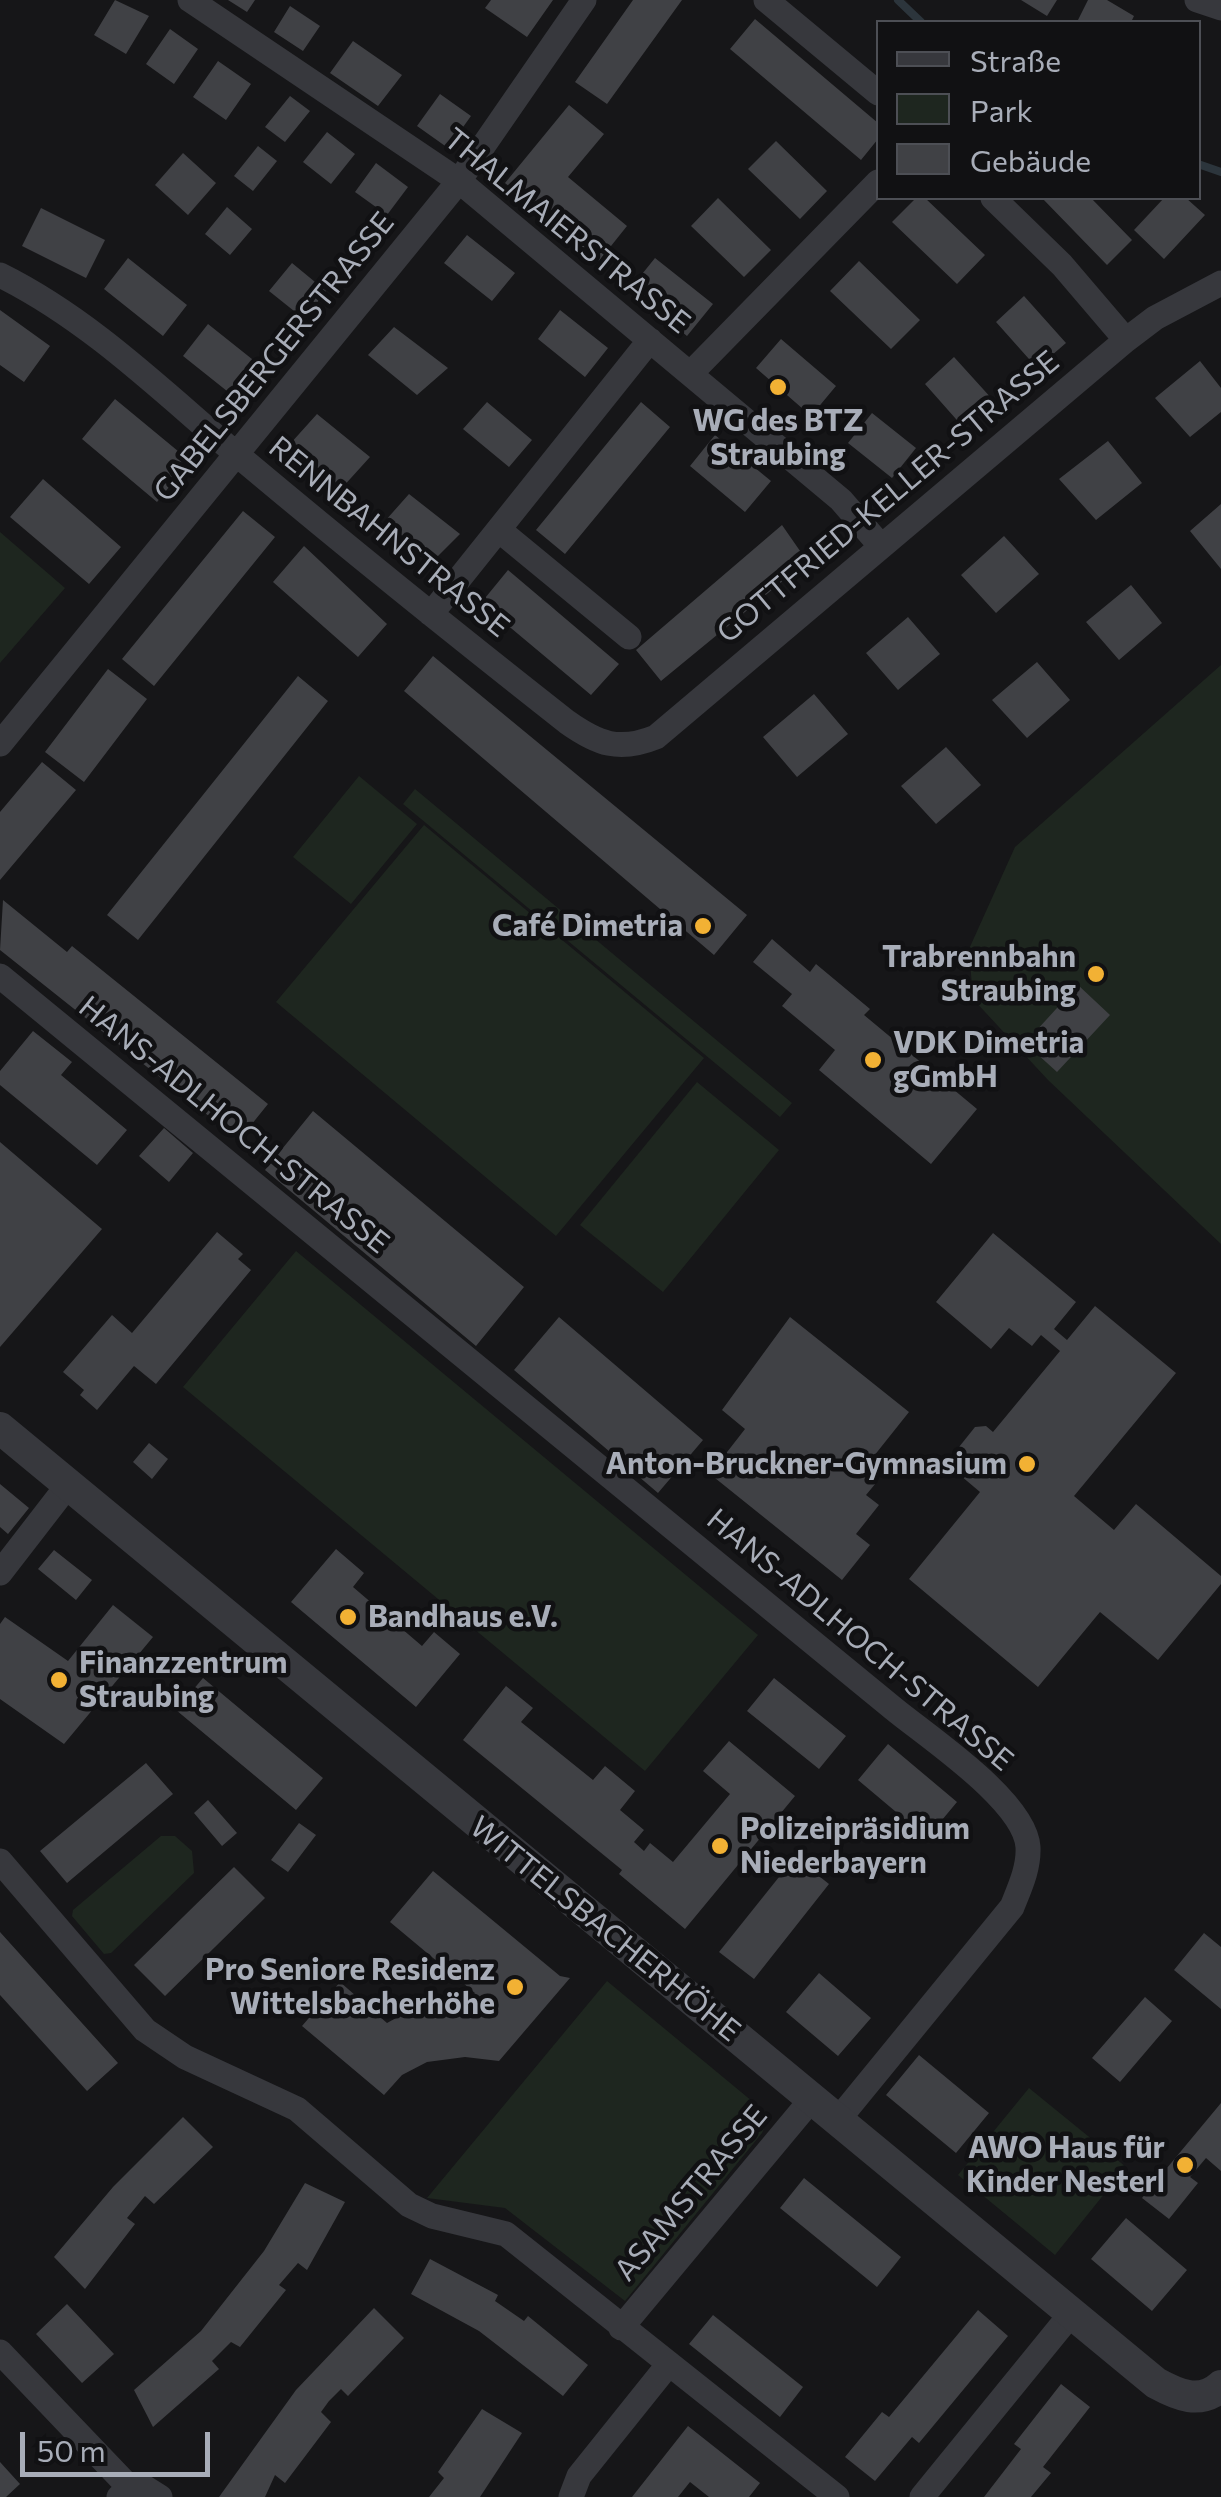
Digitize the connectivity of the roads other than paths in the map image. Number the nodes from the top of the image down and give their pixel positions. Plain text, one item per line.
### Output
1 (190, 0) edge
2 (584, 0) edge
3 (766, 0) edge
4 (1197, 0) edge
5 (1221, 8) edge
6 (876, 91) edge
7 (459, 181) junction
8 (876, 184) edge
9 (995, 200) edge
10 (0, 274) edge
11 (1221, 284) edge
12 (650, 340) junction
13 (1126, 340) junction
14 (691, 373) junction
15 (238, 455) junction
16 (499, 530) junction
17 (879, 544) junction
18 (431, 614) junction
19 (629, 637) dead end
20 (595, 742) joint
21 (0, 744) edge
22 (0, 976) edge
23 (0, 1428) edge
24 (68, 1485) junction
25 (0, 1573) edge
26 (0, 1861) edge
27 (811, 2100) junction
28 (837, 2120) junction
29 (1071, 2314) junction
30 (621, 2328) junction
31 (0, 2352) edge
32 (668, 2365) junction
33 (1221, 2386) edge
34 (124, 2492) edge
35 (160, 2497) edge
36 (571, 2497) edge
37 (837, 2497) edge
38 (922, 2497) edge

1 - 7 street, THALMAIERSTRASSE
2 - 7 street, GABELSBERGERSTRASSE
3 - 6 street
4 - 5 street
7 - 12 street, THALMAIERSTRASSE
7 - 15 street, GABELSBERGERSTRASSE
8 - 14 street
9 - 13 street
10 - 15 street, RENNBAHNSTRASSE
11 - 13 street, GOTTFRIED-KELLER-STRASSE
12 - 14 street, THALMAIERSTRASSE
12 - 16 street
13 - 17 street, GOTTFRIED-KELLER-STRASSE
14 - 17 street, THALMAIERSTRASSE
15 - 18 street, RENNBAHNSTRASSE
15 - 21 street, GABELSBERGERSTRASSE
16 - 18 street
16 - 19 street
17 - 20 street, GOTTFRIED-KELLER-STRASSE
18 - 20 street, RENNBAHNSTRASSE
22 - 28 street, HANS-ADLHOCH-STRASSE
23 - 24 street, WITTELSBACHERHÖHE
24 - 25 street
24 - 27 street, WITTELSBACHERHÖHE
26 - 30 street, ASAMSTRASSE
27 - 28 street, WITTELSBACHERHÖHE
27 - 30 street, ASAMSTRASSE
28 - 29 street, WITTELSBACHERHÖHE
29 - 33 street, WITTELSBACHERHÖHE
29 - 38 street
30 - 32 street, ASAMSTRASSE
31 - 34 street
32 - 36 street
32 - 37 street, ASAMSTRASSE
34 - 35 street

